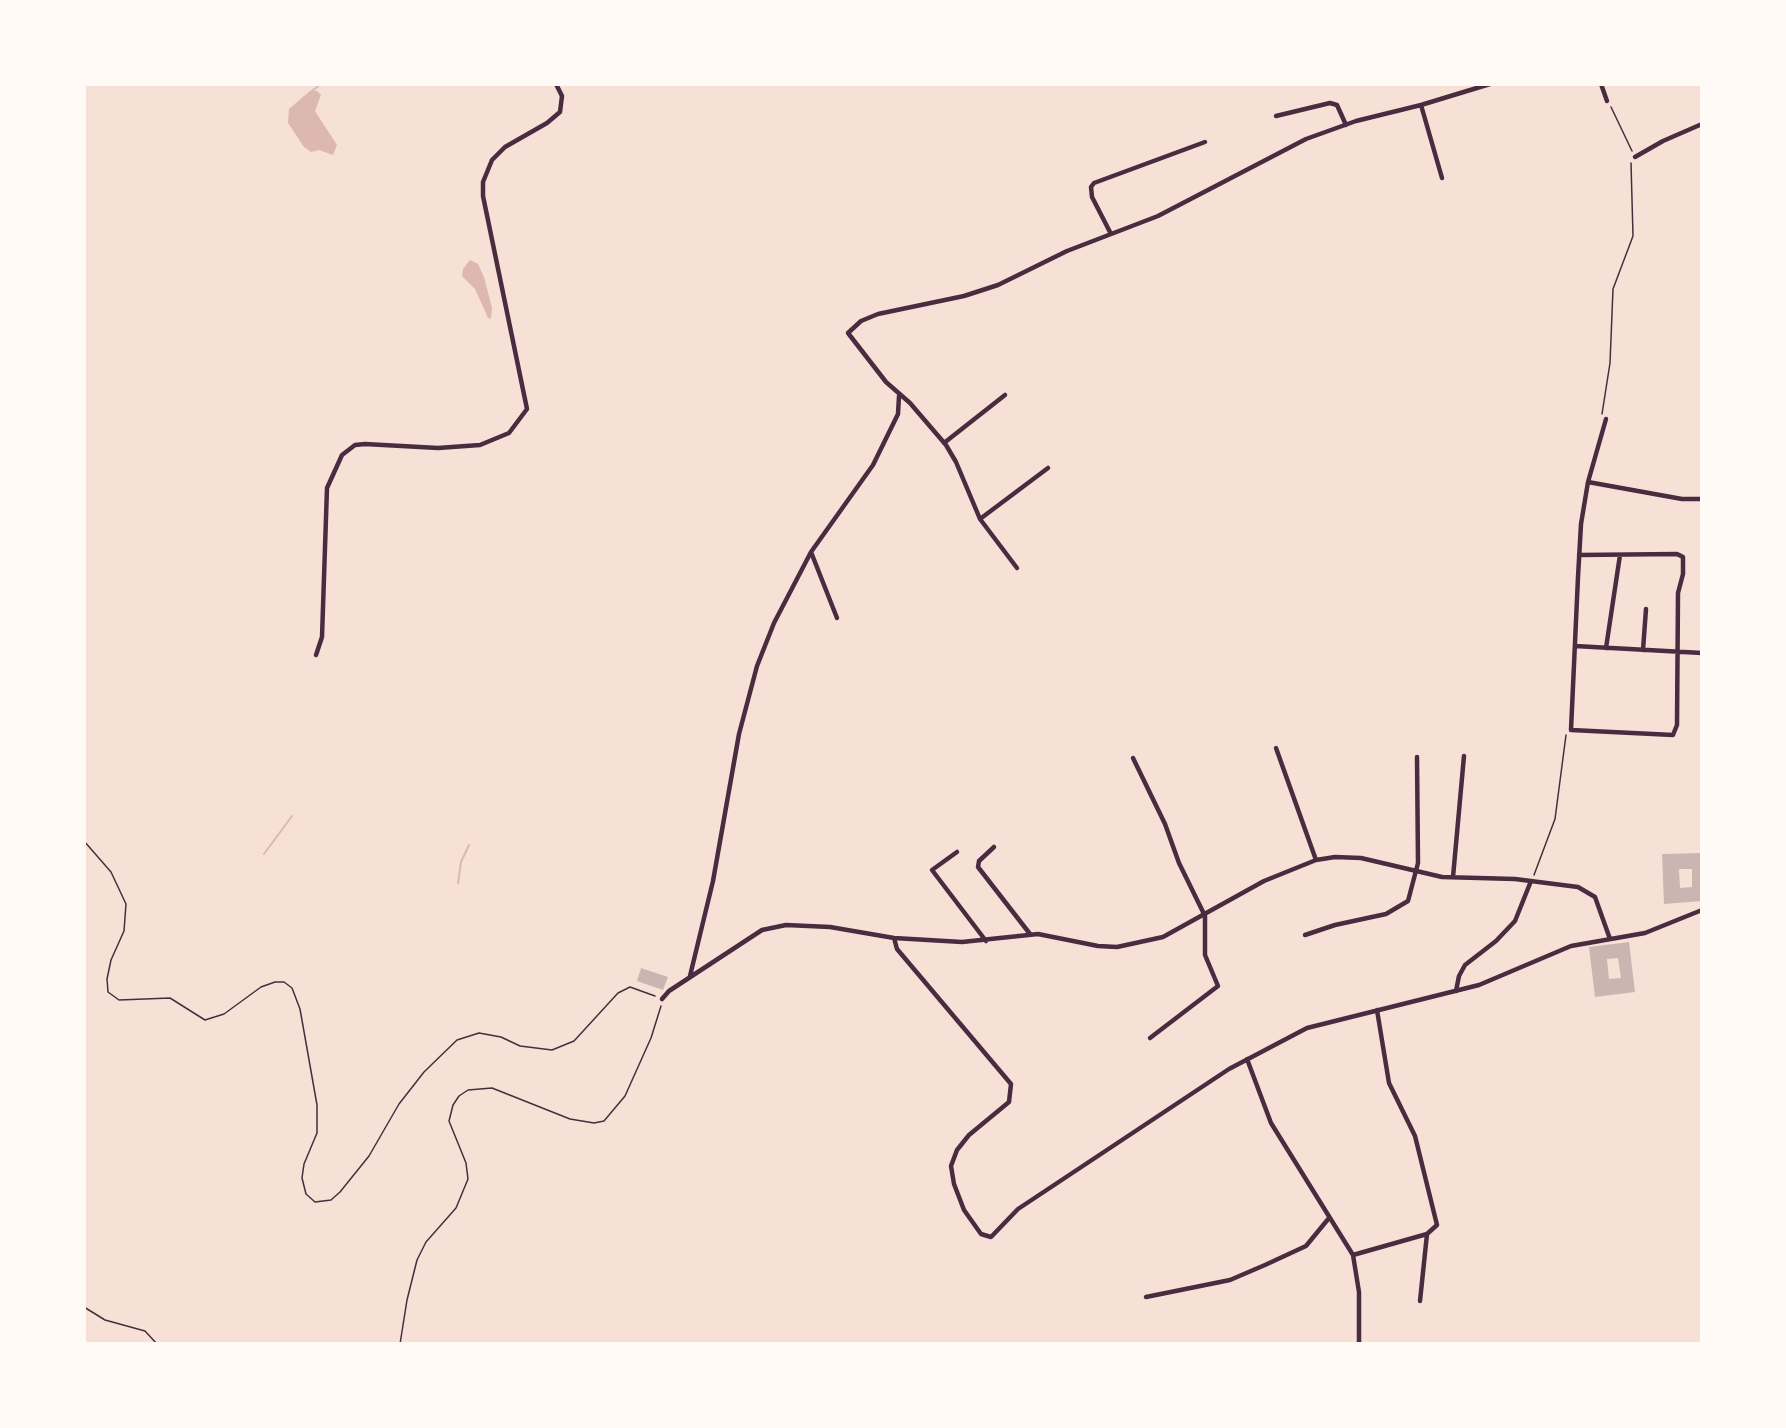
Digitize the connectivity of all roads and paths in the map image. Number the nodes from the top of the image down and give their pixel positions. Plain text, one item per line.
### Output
1 (556, 84) edge
2 (1490, 84) edge
3 (1600, 84) edge
4 (1607, 101) joint
5 (1421, 105) junction
6 (1276, 116) dead end
7 (1702, 124) edge
8 (1346, 125) junction
9 (1205, 142) dead end
10 (1635, 157) junction
11 (1442, 178) dead end
12 (1111, 234) junction
13 (1005, 395) dead end
14 (899, 396) junction
15 (1604, 417) joint
16 (944, 443) junction
17 (1048, 468) dead end
18 (1588, 482) junction
19 (1702, 499) edge
20 (980, 519) junction
21 (811, 552) junction
22 (1579, 555) junction
23 (1620, 555) junction
24 (1017, 568) dead end
25 (1646, 609) dead end
26 (837, 618) dead end
27 (1575, 646) junction
28 (1606, 648) junction
29 (1643, 650) junction
30 (1678, 652) junction
31 (1702, 653) edge
32 (316, 655) dead end
33 (1570, 730) junction
34 (1276, 748) dead end
35 (1464, 756) dead end
36 (1417, 757) dead end
37 (1133, 759) dead end
38 (84, 841) edge
39 (994, 847) dead end
40 (957, 852) dead end
41 (1316, 860) junction
42 (1416, 872) junction
43 (1453, 877) junction
44 (1531, 881) junction
45 (1702, 910) edge
46 (1205, 916) junction
47 (1030, 934) junction
48 (1305, 935) dead end
49 (894, 938) junction
50 (1610, 939) junction
51 (986, 941) junction
52 (690, 976) junction
53 (1456, 991) junction
54 (662, 999) junction
55 (1377, 1010) junction
56 (1150, 1038) dead end
57 (1247, 1059) junction
58 (1329, 1218) junction
59 (1427, 1234) junction
60 (1353, 1255) junction
61 (1146, 1297) dead end
62 (1420, 1301) dead end
63 (84, 1307) edge
64 (157, 1344) edge
65 (400, 1344) edge
66 (1359, 1344) edge

1 - 32 street
2 - 5 street
3 - 4 street
4 - 10 path
5 - 8 street
5 - 11 street
6 - 8 street
7 - 10 street
8 - 12 street
9 - 12 street
10 - 15 path
12 - 14 street
13 - 16 street
14 - 16 street
14 - 21 street
15 - 18 street
16 - 20 street
17 - 20 street
18 - 19 street
18 - 22 street
20 - 24 street
21 - 26 street
21 - 52 street
22 - 23 street
22 - 27 street
23 - 28 street
23 - 30 street
25 - 29 street
27 - 28 street
27 - 33 street
28 - 29 street
29 - 30 street
30 - 31 street
30 - 33 street
33 - 44 path
34 - 41 street
35 - 43 street
36 - 42 street
37 - 46 street
38 - 54 path
39 - 47 street
40 - 51 street
41 - 42 street
41 - 46 street
42 - 43 street
42 - 48 street
43 - 44 street
44 - 50 street
44 - 53 street
45 - 50 street
46 - 47 street
46 - 56 street
47 - 51 street
49 - 51 street
49 - 52 street
49 - 57 street
50 - 53 street
52 - 54 street
53 - 55 street
54 - 65 path
55 - 57 street
55 - 59 street
57 - 58 street
58 - 60 street
58 - 61 street
59 - 60 street
59 - 62 street
60 - 66 street
63 - 64 path

